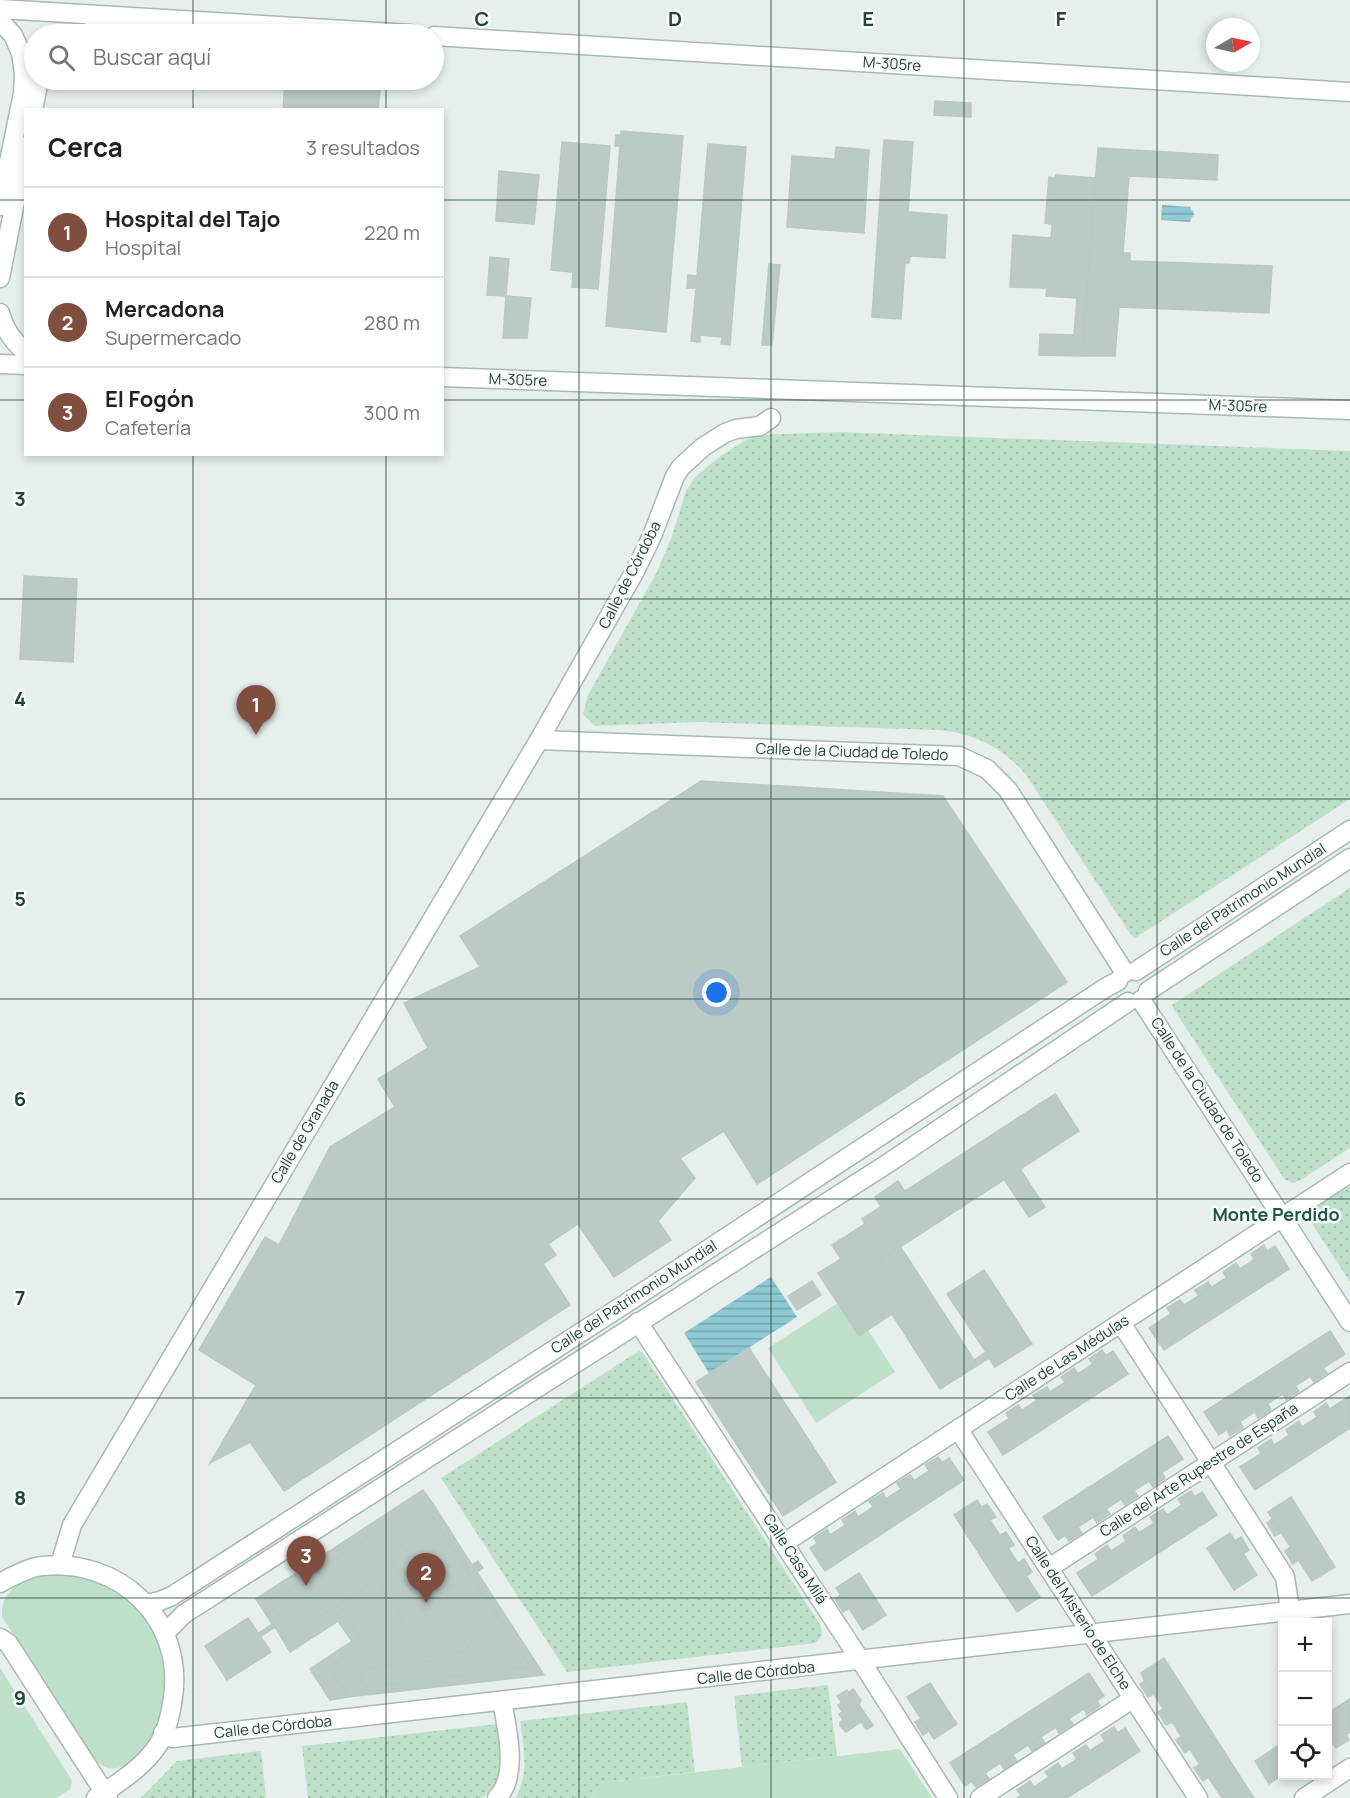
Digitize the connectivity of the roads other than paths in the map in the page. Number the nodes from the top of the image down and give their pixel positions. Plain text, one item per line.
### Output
1 (0, 9) edge
2 (132, 17) junction
3 (0, 21) edge
4 (111, 24) edge
5 (247, 24) edge
6 (444, 37) edge
7 (37, 90) edge
8 (1350, 92) edge
9 (33, 108) edge
10 (24, 156) edge
11 (0, 206) edge
12 (0, 278) edge
13 (0, 313) edge
14 (4, 333) edge
15 (24, 349) edge
16 (0, 364) edge
17 (24, 365) edge
18 (444, 377) edge
19 (1350, 410) edge
20 (771, 418) dead end
21 (539, 740) junction
22 (1350, 830) edge
23 (1350, 858) edge
24 (1126, 975) junction
25 (1139, 998) junction
26 (1350, 1173) edge
27 (1282, 1217) junction
28 (1350, 1322) edge
29 (638, 1323) junction
30 (1121, 1323) junction
31 (1350, 1372) edge
32 (958, 1429) junction
33 (1211, 1462) junction
34 (784, 1543) junction
35 (60, 1565) junction
36 (1049, 1568) junction
37 (24, 1572) junction
38 (0, 1583) edge
39 (0, 1591) edge
40 (145, 1604) junction
41 (1350, 1604) edge
42 (1290, 1610) junction
43 (0, 1623) edge
44 (165, 1633) junction
45 (1092, 1633) junction
46 (4, 1641) edge
47 (861, 1661) junction
48 (1134, 1698) junction
49 (502, 1701) junction
50 (164, 1734) junction
51 (70, 1740) junction
52 (1350, 1768) edge
53 (132, 1773) junction
54 (103, 1796) edge
55 (497, 1798) edge
56 (948, 1798) edge
57 (980, 1798) edge
58 (1198, 1798) edge
59 (1304, 1798) edge

1 - 2 street
2 - 4 street
2 - 5 street
3 - 11 street
6 - 8 street, M-305re
7 - 9 street
10 - 12 street
13 - 14 street
14 - 15 street
16 - 17 street
18 - 19 street, M-305re
20 - 21 street, Calle de Córdoba
21 - 24 street, Calle de la Ciudad de Toledo
21 - 35 street, Calle de Granada
22 - 24 street, Calle del Patrimonio Mundial
23 - 25 street, Calle del Patrimonio Mundial
24 - 25 street
24 - 25 street
24 - 40 street, Calle del Patrimonio Mundial
25 - 27 street, Calle de la Ciudad de Toledo
25 - 29 street, Calle del Patrimonio Mundial
26 - 27 street, Calle de Las Médulas
27 - 28 street, Calle de la Ciudad de Toledo
27 - 30 street, Calle de Las Médulas
29 - 34 street, Calle Casa Milá
29 - 44 street, Calle del Patrimonio Mundial
30 - 32 street, Calle de Las Médulas
30 - 33 street
31 - 33 street, Calle del Arte Rupestre de España
32 - 34 street, Calle de Las Médulas
32 - 36 street, Calle del Misterio de Elche
33 - 36 street, Calle del Arte Rupestre de España
33 - 42 street
34 - 47 street, Calle Casa Milá
35 - 37 street
35 - 40 street
36 - 45 street, Calle del Misterio de Elche
37 - 38 street
37 - 39 street
40 - 44 street
41 - 42 street, Calle de Córdoba
42 - 45 street, Calle de Córdoba
43 - 46 street
44 - 50 street
45 - 47 street, Calle de Córdoba
45 - 48 street, Calle del Misterio de Elche
46 - 51 street
47 - 49 street, Calle de Córdoba
47 - 56 street, Calle Casa Milá
48 - 57 street
48 - 58 street, Calle del Misterio de Elche
49 - 50 street, Calle de Córdoba
49 - 55 street
50 - 53 street
51 - 53 street
51 - 54 street
52 - 59 street
53 - 54 street

